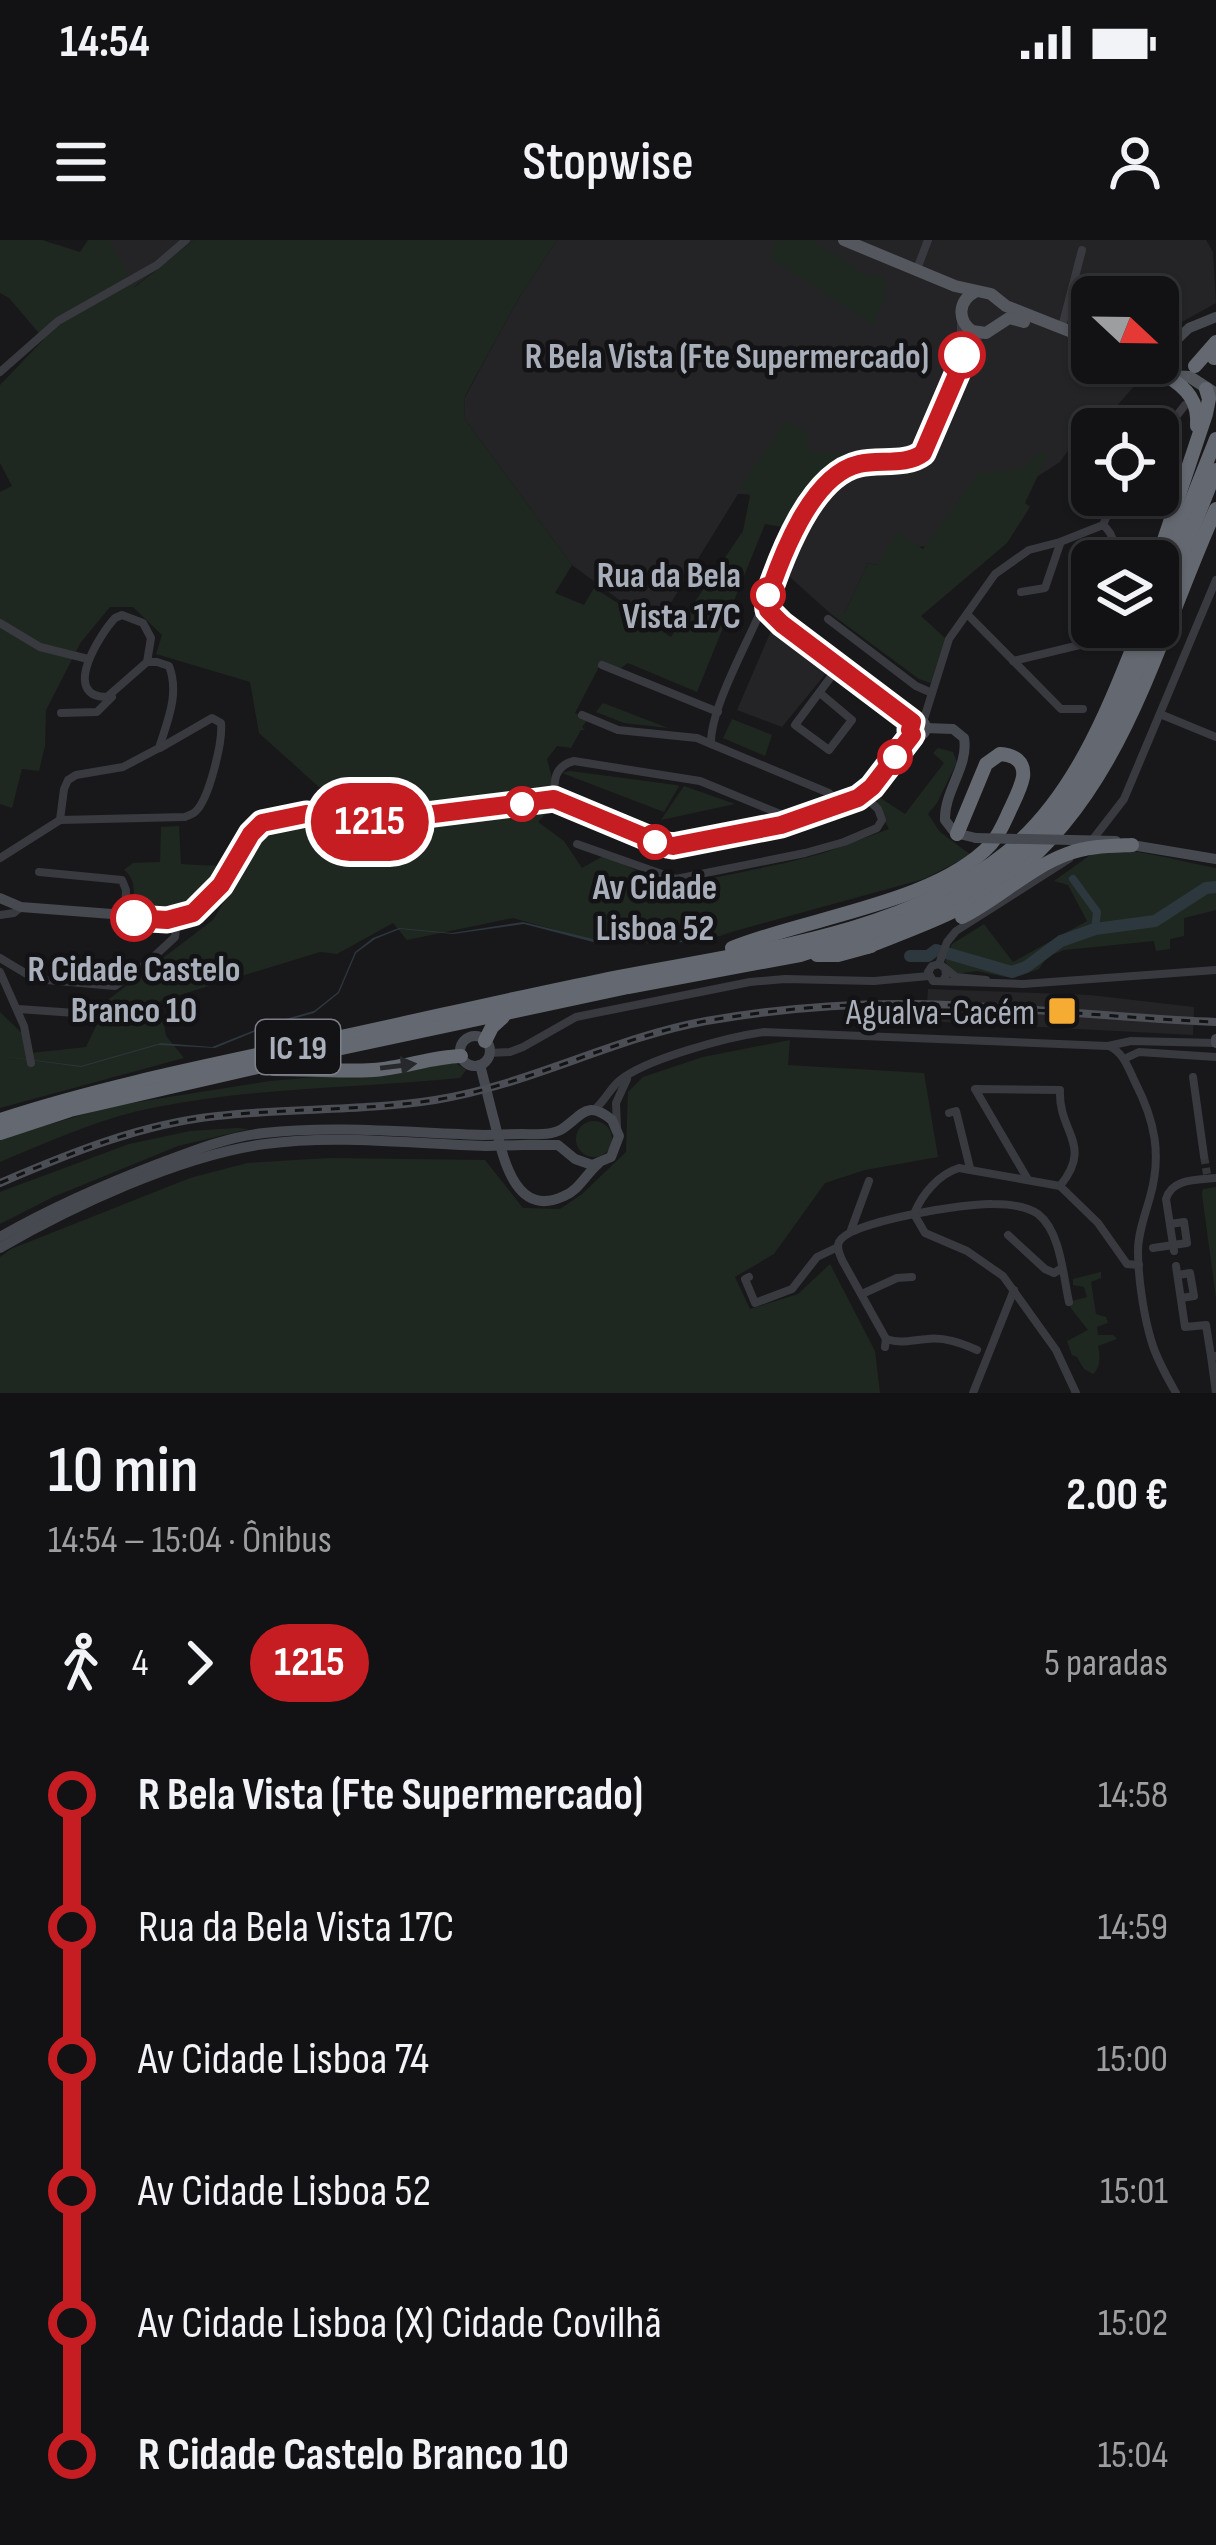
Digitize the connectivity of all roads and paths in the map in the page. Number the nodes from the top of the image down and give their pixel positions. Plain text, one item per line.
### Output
1 (186, 240) edge
2 (828, 240) edge
3 (844, 240) edge
4 (928, 240) edge
5 (1082, 250) dead end
6 (916, 271) junction
7 (975, 292) junction
8 (1002, 304) junction
9 (962, 310) junction
10 (1216, 317) edge
11 (1000, 323) junction
12 (1062, 328) junction
13 (1071, 333) edge
14 (981, 334) junction
15 (1071, 338) edge
16 (1179, 339) edge
17 (1210, 358) edge
18 (960, 367) junction
19 (1179, 369) edge
20 (0, 372) edge
21 (1179, 374) edge
22 (1179, 381) edge
23 (1209, 389) edge
24 (1185, 406) dead end
25 (1179, 414) edge
26 (1216, 439) edge
27 (1190, 460) junction
28 (1216, 470) edge
29 (1216, 509) edge
30 (1107, 516) edge
31 (1103, 526) junction
32 (1113, 540) edge
33 (1164, 540) edge
34 (1176, 540) edge
35 (1060, 542) junction
36 (1179, 564) edge
37 (1216, 580) edge
38 (1021, 592) dead end
39 (768, 610) junction
40 (967, 614) junction
41 (828, 619) dead end
42 (0, 623) edge
43 (1071, 648) edge
44 (1132, 648) edge
45 (1145, 648) edge
46 (88, 659) junction
47 (1012, 661) junction
48 (147, 662) junction
49 (602, 665) dead end
50 (839, 666) junction
51 (116, 690) junction
52 (820, 693) junction
53 (932, 693) junction
54 (1083, 709) dead end
55 (718, 712) junction
56 (61, 713) dead end
57 (1160, 714) junction
58 (582, 715) dead end
59 (918, 727) junction
60 (1216, 737) edge
61 (711, 744) junction
62 (159, 748) junction
63 (863, 795) junction
64 (554, 799) junction
65 (840, 805) junction
66 (60, 820) junction
67 (796, 820) junction
68 (957, 834) junction
69 (577, 844) dead end
70 (1132, 844) junction
71 (0, 859) edge
72 (1216, 859) edge
73 (39, 872) dead end
74 (0, 898) edge
75 (18, 906) junction
76 (0, 915) edge
77 (124, 917) junction
78 (176, 919) junction
79 (866, 947) junction
80 (800, 955) junction
81 (0, 958) edge
82 (706, 959) junction
83 (941, 964) junction
84 (1216, 970) edge
85 (0, 972) edge
86 (928, 976) junction
87 (943, 981) junction
88 (999, 983) junction
89 (18, 1009) junction
90 (508, 1013) junction
91 (89, 1014) dead end
92 (1216, 1042) edge
93 (1108, 1046) junction
94 (487, 1047) junction
95 (460, 1056) junction
96 (1216, 1057) edge
97 (1124, 1059) junction
98 (31, 1063) dead end
99 (480, 1065) junction
100 (250, 1068) junction
101 (632, 1073) junction
102 (1193, 1077) dead end
103 (594, 1110) junction
104 (949, 1112) dead end
105 (0, 1120) edge
106 (568, 1123) junction
107 (617, 1129) junction
108 (0, 1133) edge
109 (485, 1140) junction
110 (523, 1140) junction
111 (571, 1155) junction
112 (1204, 1156) dead end
113 (598, 1164) junction
114 (970, 1168) junction
115 (1210, 1177) edge
116 (1027, 1178) junction
117 (869, 1181) dead end
118 (1060, 1186) junction
119 (572, 1192) junction
120 (914, 1214) junction
121 (850, 1232) junction
122 (1008, 1235) dead end
123 (0, 1237) edge
124 (838, 1247) junction
125 (0, 1248) edge
126 (1153, 1248) dead end
127 (1139, 1264) junction
128 (1062, 1268) junction
129 (1177, 1271) dead end
130 (749, 1277) dead end
131 (912, 1277) dead end
132 (1015, 1288) junction
133 (862, 1294) junction
134 (1069, 1302) dead end
135 (1211, 1324) edge
136 (977, 1350) dead end
137 (1213, 1356) edge
138 (973, 1393) edge
139 (1076, 1393) edge
140 (1176, 1393) edge
141 (1216, 1393) edge

1 - 20 street
2 - 9 main road
3 - 6 main road
4 - 6 street
5 - 12 street
6 - 7 main road
7 - 8 main road
7 - 9 main road
8 - 11 main road
8 - 12 main road
9 - 14 main road
9 - 18 street
10 - 16 main road
11 - 14 main road
11 - 15 main road
12 - 13 main road
14 - 18 street
17 - 19 main road
17 - 23 main road
18 - 39 street
21 - 23 main road
22 - 27 highway
23 - 27 highway
24 - 25 street
26 - 34 highway
27 - 33 highway
28 - 36 highway
29 - 79 highway
30 - 31 street
31 - 32 street
31 - 35 street
35 - 38 street
35 - 40 street
37 - 57 street
39 - 50 street
39 - 55 street
40 - 47 street
40 - 53 street
41 - 53 street
42 - 46 street
43 - 47 street
44 - 82 highway, IC 19
45 - 80 highway, IC 19
46 - 48 street
46 - 51 street
47 - 54 street
48 - 51 street
48 - 62 street
49 - 55 street
50 - 52 street
50 - 59 street
51 - 56 street
52 - 52 street
53 - 59 street
55 - 61 street
57 - 60 street
57 - 83 street
58 - 61 street
59 - 63 main road
59 - 68 main road
61 - 65 street
62 - 66 street
62 - 66 street
63 - 65 main road
63 - 69 street
64 - 67 main road
64 - 67 street
64 - 78 main road
65 - 67 main road
66 - 71 street
68 - 70 main road, bridge
68 - 82 highway
70 - 72 main road
70 - 79 highway, bridge
73 - 77 street
74 - 75 main road
75 - 76 street
75 - 77 main road
77 - 78 main road
78 - 81 street
79 - 80 highway
80 - 90 highway, IC 19
82 - 105 highway, IC 19
83 - 86 street
83 - 87 street
83 - 88 street
84 - 88 street
85 - 89 street
86 - 87 street
86 - 94 street
87 - 88 street
89 - 91 street
89 - 98 street
90 - 94 highway
90 - 100 highway, IC 19
92 - 93 street
93 - 97 street
93 - 101 street
94 - 95 main road
94 - 99 main road
95 - 99 main road
100 -> 95 highway
96 - 97 street
97 - 127 street
99 - 119 main road
100 - 108 highway, IC 19
101 - 103 street
101 - 107 street
102 - 112 street
103 - 106 main road
103 - 107 main road
104 - 114 street
106 - 110 main road
106 - 111 main road
107 - 113 main road
109 - 110 main road, bridge
109 - 123 main road
109 - 125 main road
110 - 111 main road
111 - 113 main road
111 - 119 main road
113 - 119 main road
114 - 116 street
114 - 120 street
115 - 126 street
116 - 118 street
116 - 118 street
117 - 121 street
118 - 127 street
120 - 121 street
120 - 128 street
120 - 132 street
121 - 124 street
122 - 128 street
124 - 130 street
124 - 133 street
127 - 140 street
128 - 134 street
129 - 135 street
131 - 133 street
132 - 138 street
132 - 139 street
133 - 136 street
135 - 137 street
137 - 141 street

